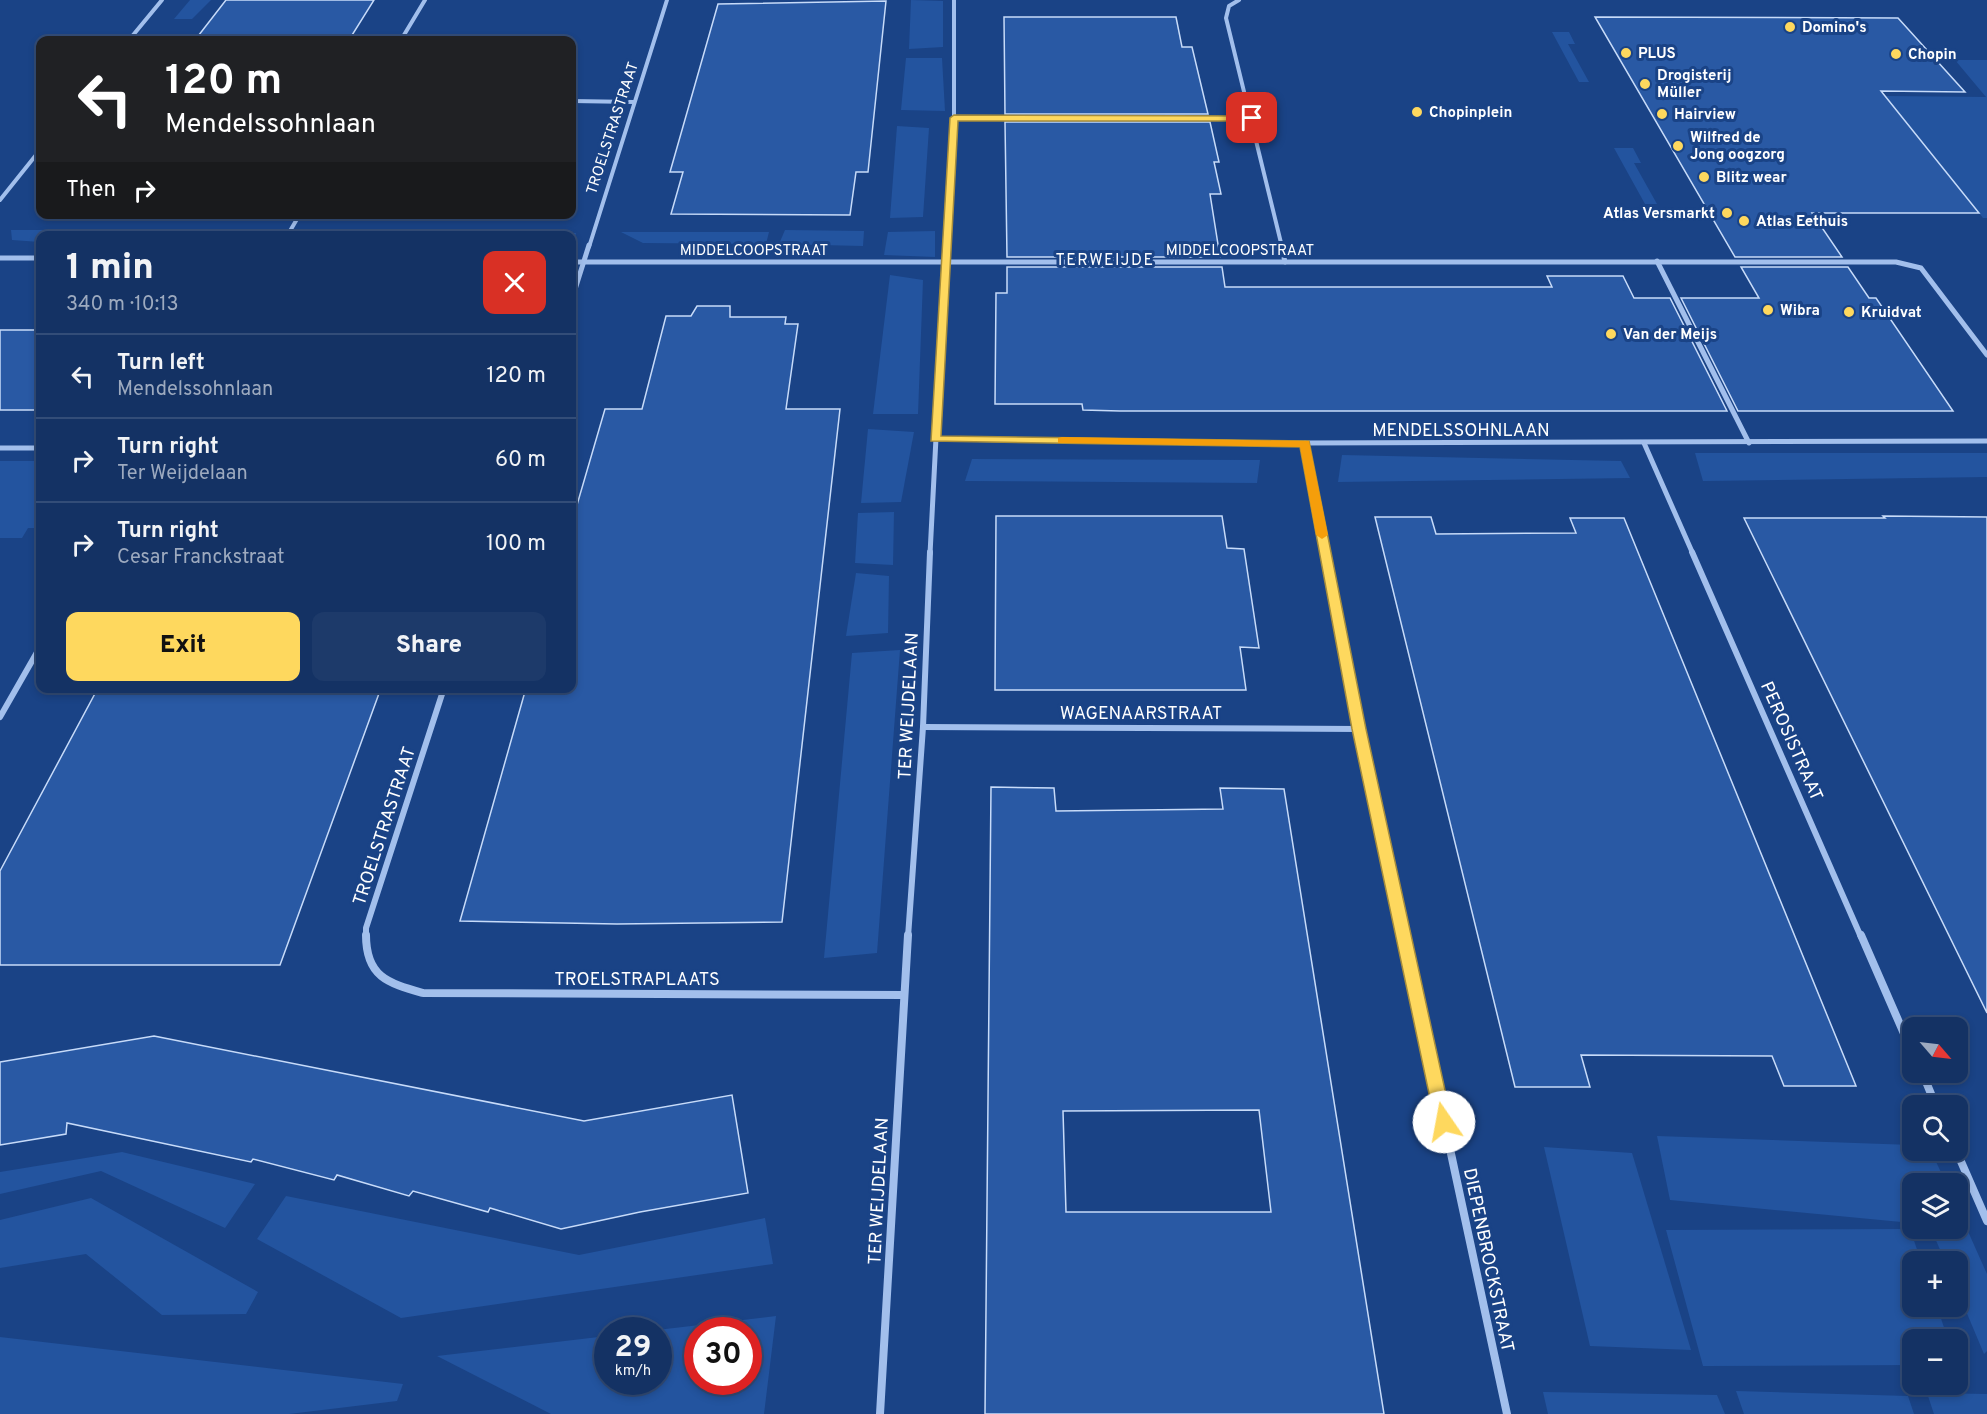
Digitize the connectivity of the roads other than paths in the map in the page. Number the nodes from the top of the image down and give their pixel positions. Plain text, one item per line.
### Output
1 (162, 0) edge
2 (425, 0) edge
3 (667, 0) edge
4 (954, 0) edge
5 (1239, 0) edge
6 (132, 36) edge
7 (402, 36) edge
8 (576, 101) edge
9 (634, 102) junction
10 (954, 118) junction
11 (1252, 118) junction
12 (36, 155) edge
13 (0, 200) edge
14 (0, 258) edge
15 (36, 258) edge
16 (1656, 261) junction
17 (576, 262) edge
18 (584, 262) junction
19 (947, 262) junction
20 (1284, 262) junction
21 (576, 287) edge
22 (1987, 356) edge
23 (935, 439) junction
24 (1987, 441) edge
25 (1749, 442) junction
26 (1305, 443) junction
27 (1644, 443) junction
28 (0, 448) edge
29 (36, 448) edge
30 (36, 654) edge
31 (442, 693) edge
32 (0, 717) edge
33 (923, 727) junction
34 (1359, 729) junction
35 (375, 973) joint
36 (904, 995) junction
37 (1902, 1029) edge
38 (1961, 1161) edge
39 (1987, 1221) edge
40 (880, 1414) edge
41 (1507, 1414) edge

1 - 6 street
2 - 7 street
3 - 9 street, TROELSTRASTRAAT
4 - 10 street, TER WEIJDELAAN
5 - 11 street
8 - 9 street
9 - 18 street, TROELSTRASTRAAT
10 - 11 street
10 - 19 street, TER WEIJDELAAN
11 - 20 street
12 - 13 street
14 - 15 street
16 - 20 street, MIDDELCOOPSTRAAT
16 - 22 street
16 - 25 street
17 - 18 street, MIDDELCOOPSTRAAT
18 - 19 street, MIDDELCOOPSTRAAT
18 - 21 street, TROELSTRASTRAAT
19 - 20 street, MIDDELCOOPSTRAAT
19 - 23 street, TER WEIJDELAAN
23 - 26 street, MENDELSSOHNLAAN
23 - 33 street, TER WEIJDELAAN
24 - 25 street, MENDELSSOHNLAAN
25 - 27 street, MENDELSSOHNLAAN
26 - 27 street, MENDELSSOHNLAAN
26 - 34 street, DIEPENBROCKSTRAAT
27 - 37 street, PEROSISTRAAT
28 - 29 street
30 - 32 street
31 - 35 street, TROELSTRASTRAAT
33 - 34 street, WAGENAARSTRAAT
33 - 36 street, TER WEIJDELAAN
34 - 41 street, DIEPENBROCKSTRAAT
35 - 36 street, TROELSTRAPLAATS
36 - 40 street, TER WEIJDELAAN
38 - 39 street

